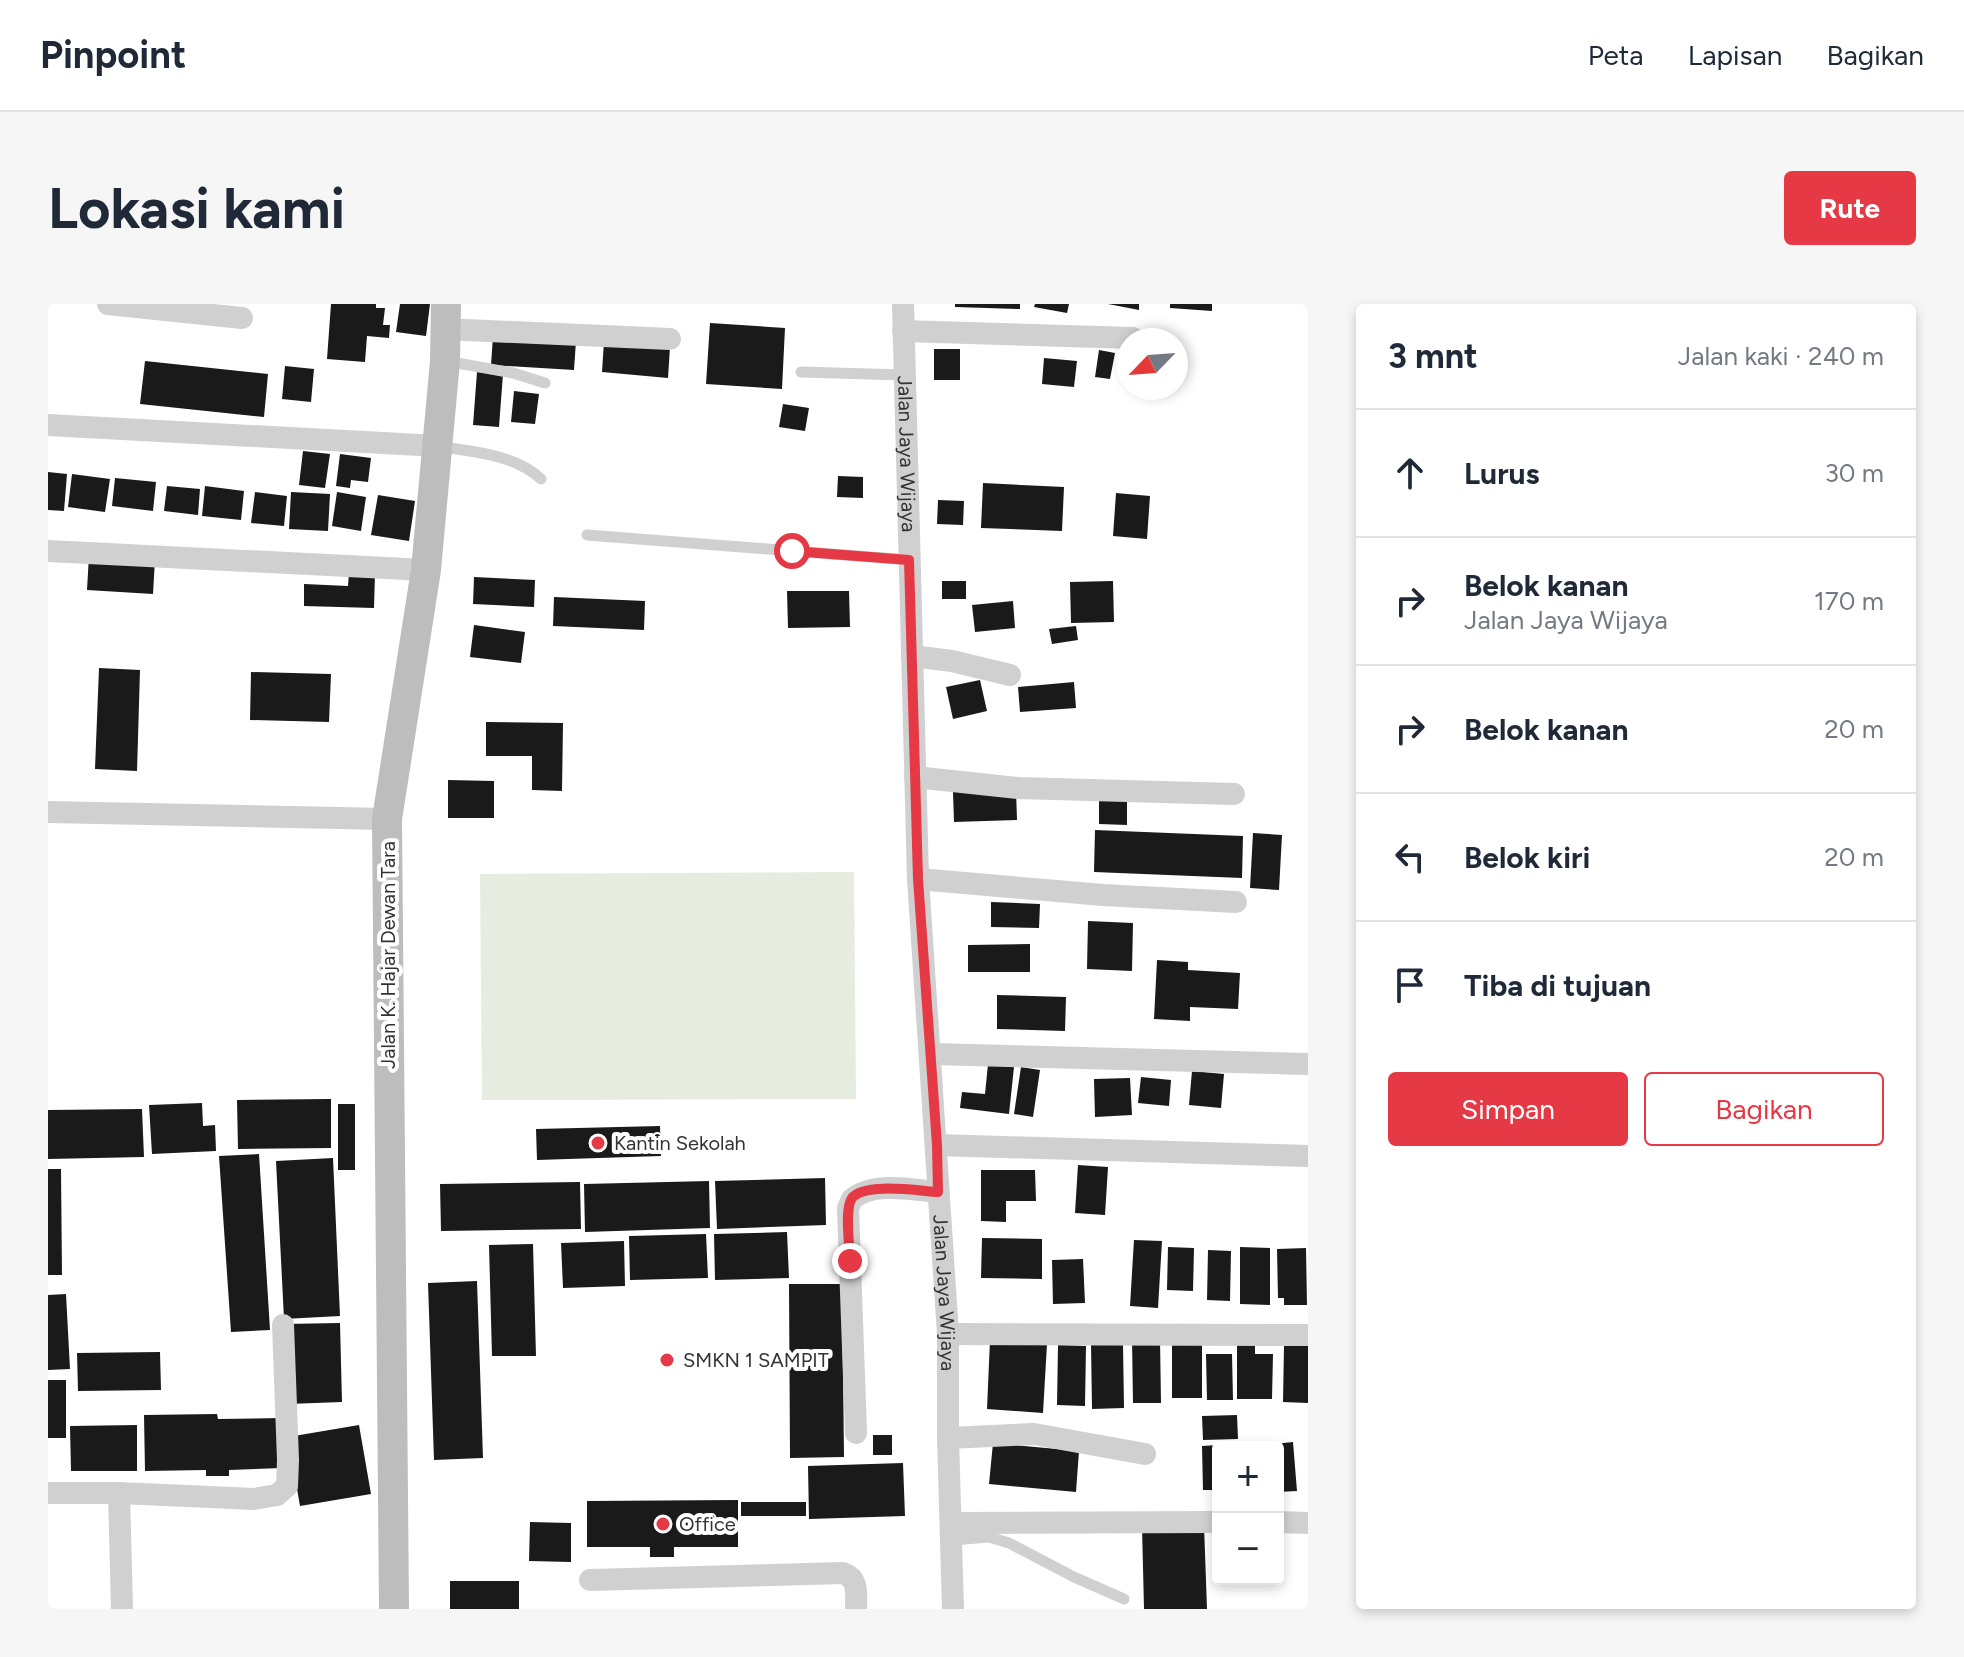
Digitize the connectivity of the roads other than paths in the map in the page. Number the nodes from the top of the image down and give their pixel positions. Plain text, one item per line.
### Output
1 (108, 304) edge
2 (903, 304) edge
3 (445, 317) edge
4 (242, 318) dead end
5 (903, 331) junction
6 (1116, 337) edge
7 (670, 339) dead end
8 (445, 361) junction
9 (801, 372) dead end
10 (904, 375) junction
11 (545, 383) dead end
12 (48, 425) edge
13 (438, 446) junction
14 (541, 479) dead end
15 (587, 535) dead end
16 (48, 551) edge
17 (909, 560) junction
18 (426, 570) junction
19 (912, 656) junction
20 (1010, 675) dead end
21 (915, 777) junction
22 (1234, 794) dead end
23 (48, 812) edge
24 (387, 819) junction
25 (918, 879) junction
26 (1236, 902) dead end
27 (931, 1054) junction
28 (1308, 1064) edge
29 (937, 1145) junction
30 (1308, 1156) edge
31 (938, 1192) junction
32 (283, 1325) dead end
33 (948, 1334) junction
34 (1308, 1335) edge
35 (856, 1433) dead end
36 (948, 1438) junction
37 (1145, 1454) dead end
38 (48, 1493) edge
39 (119, 1493) junction
40 (1212, 1522) edge
41 (1284, 1522) edge
42 (1308, 1523) edge
43 (952, 1531) junction
44 (590, 1580) dead end
45 (1124, 1599) dead end
46 (122, 1609) edge
47 (394, 1609) edge
48 (856, 1609) edge
49 (953, 1609) edge

1 - 4 street
2 - 5 street, Jalan Jaya Wijaya
3 - 7 street
3 - 8 street, Jalan K. Hajar Dewan Tara
5 - 6 street
5 - 10 street, Jalan Jaya Wijaya
8 - 11 lane
8 - 13 street, Jalan K. Hajar Dewan Tara
9 - 10 lane
10 - 17 street, Jalan Jaya Wijaya
12 - 13 street
13 - 14 lane
13 - 18 street, Jalan K. Hajar Dewan Tara
15 - 17 lane
16 - 18 street
17 - 19 street, Jalan Jaya Wijaya
18 - 24 street, Jalan K. Hajar Dewan Tara
19 - 20 street
19 - 21 street, Jalan Jaya Wijaya
21 - 22 street
21 - 25 street, Jalan Jaya Wijaya
23 - 24 street
24 - 47 street, Jalan K. Hajar Dewan Tara
25 - 26 street
25 - 27 street, Jalan Jaya Wijaya
27 - 28 street
27 - 29 street, Jalan Jaya Wijaya
29 - 30 street
29 - 31 street, Jalan Jaya Wijaya
31 - 33 street, Jalan Jaya Wijaya
31 - 35 street
32 - 39 street
33 - 34 street
33 - 36 street, Jalan Jaya Wijaya
36 - 37 street
36 - 43 street, Jalan Jaya Wijaya
38 - 39 street
39 - 46 street
40 - 43 street
41 - 42 street
43 - 45 lane
43 - 49 street, Jalan Jaya Wijaya
44 - 48 street

